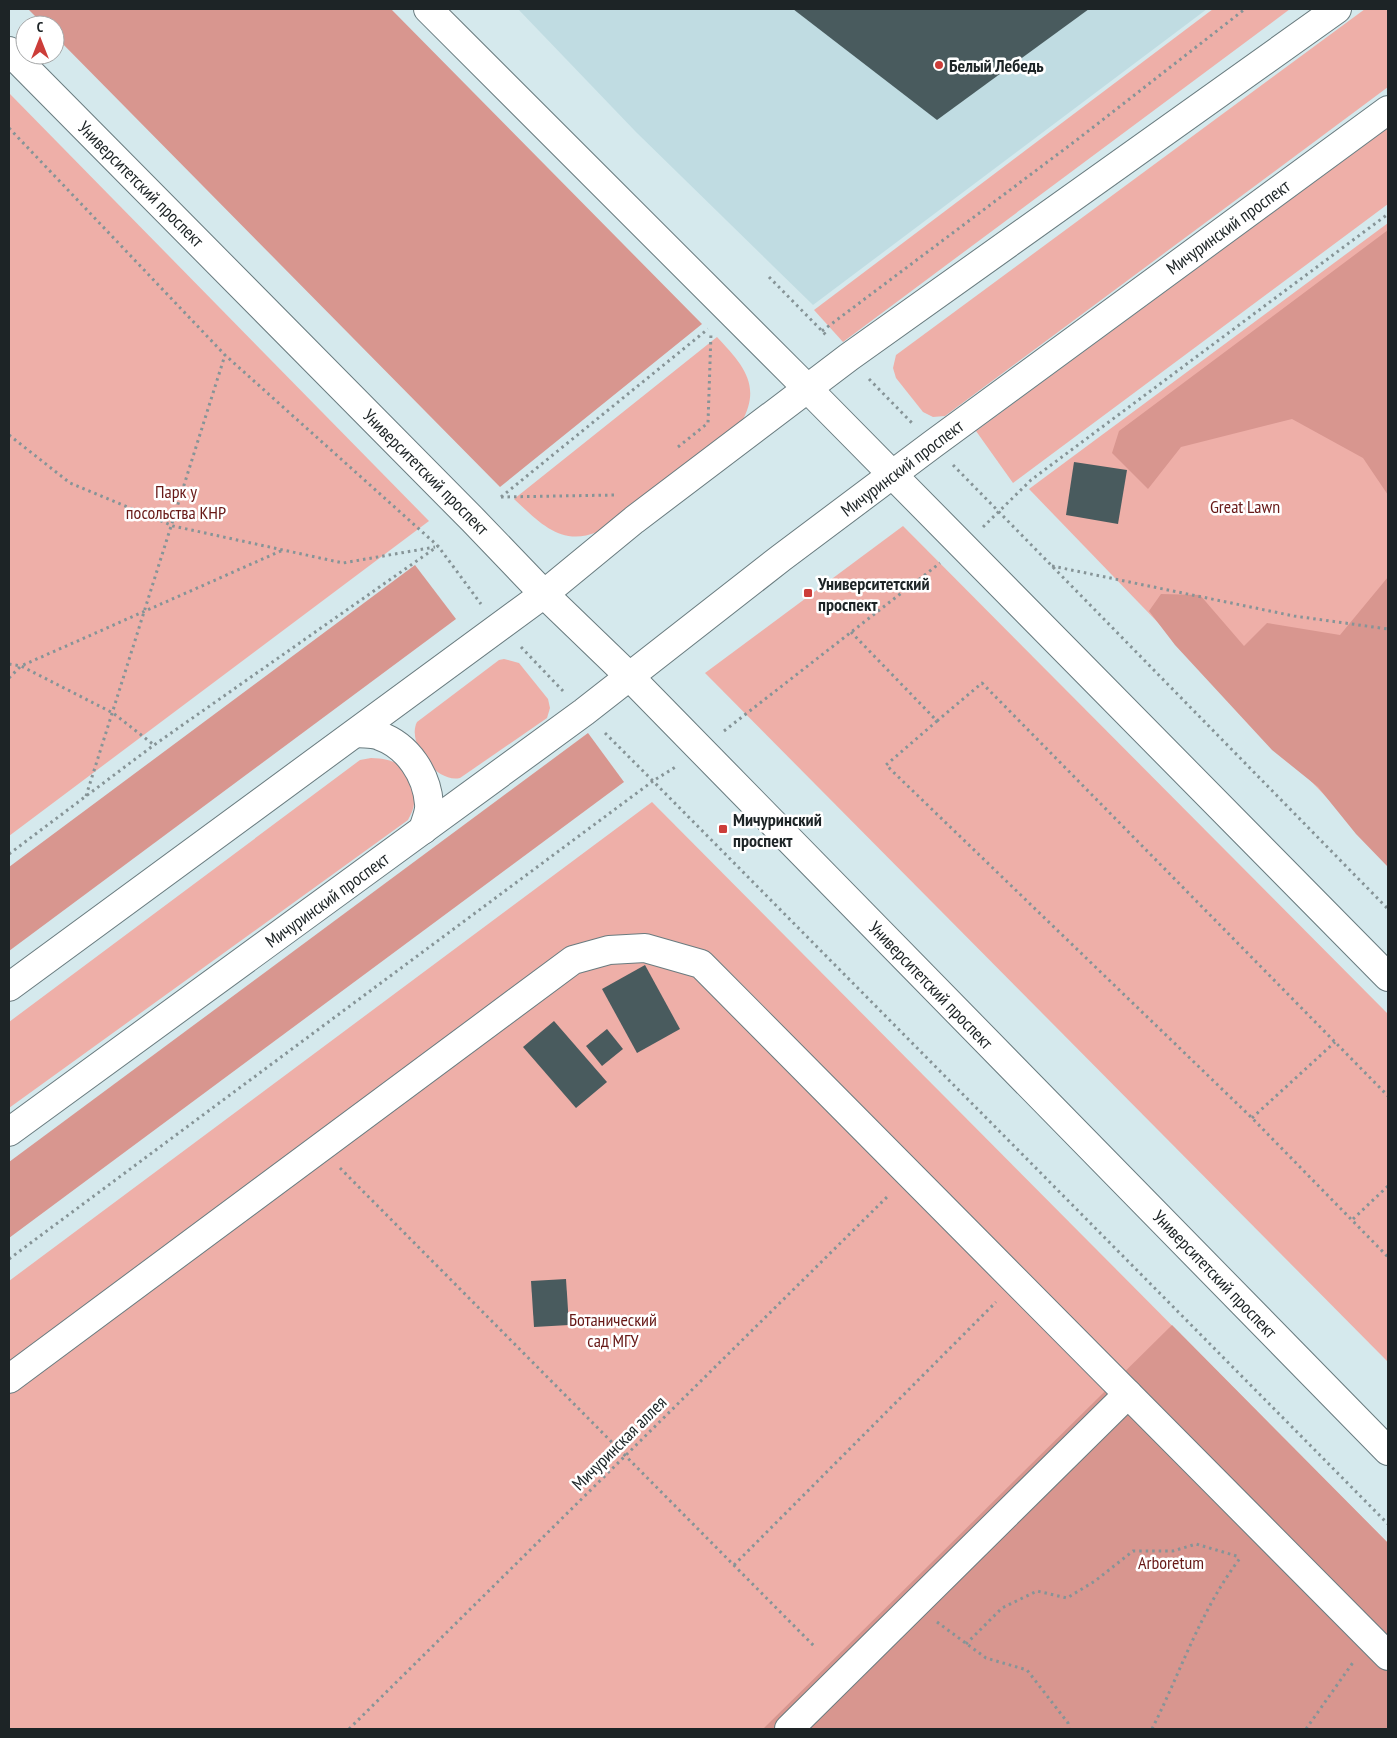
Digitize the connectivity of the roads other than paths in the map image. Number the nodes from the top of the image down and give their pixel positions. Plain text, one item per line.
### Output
1 (428, 9) edge
2 (1337, 9) edge
3 (9, 51) edge
4 (1388, 110) edge
5 (808, 389) junction
6 (892, 476) junction
7 (544, 594) junction
8 (628, 675) junction
9 (357, 733) junction
10 (423, 830) junction
11 (1388, 977) edge
12 (9, 988) edge
13 (9, 1132) edge
14 (9, 1379) edge
15 (1128, 1394) junction
16 (1388, 1451) edge
17 (1380, 1648) edge
18 (789, 1729) edge

1 - 5 main road
2 - 5 main road
3 - 7 main road, Университетский проспект
4 - 6 main road, Мичуринский проспект
5 - 6 main road
5 - 7 main road
6 - 8 main road, Мичуринский проспект
6 - 11 main road
7 - 8 main road, Университетский проспект
7 - 9 main road
8 - 10 main road, Мичуринский проспект
8 - 16 main road, Университетский проспект
9 - 10 main road
9 - 12 main road
10 - 13 main road, Мичуринский проспект
14 - 15 main road
15 - 17 main road
15 - 18 main road

